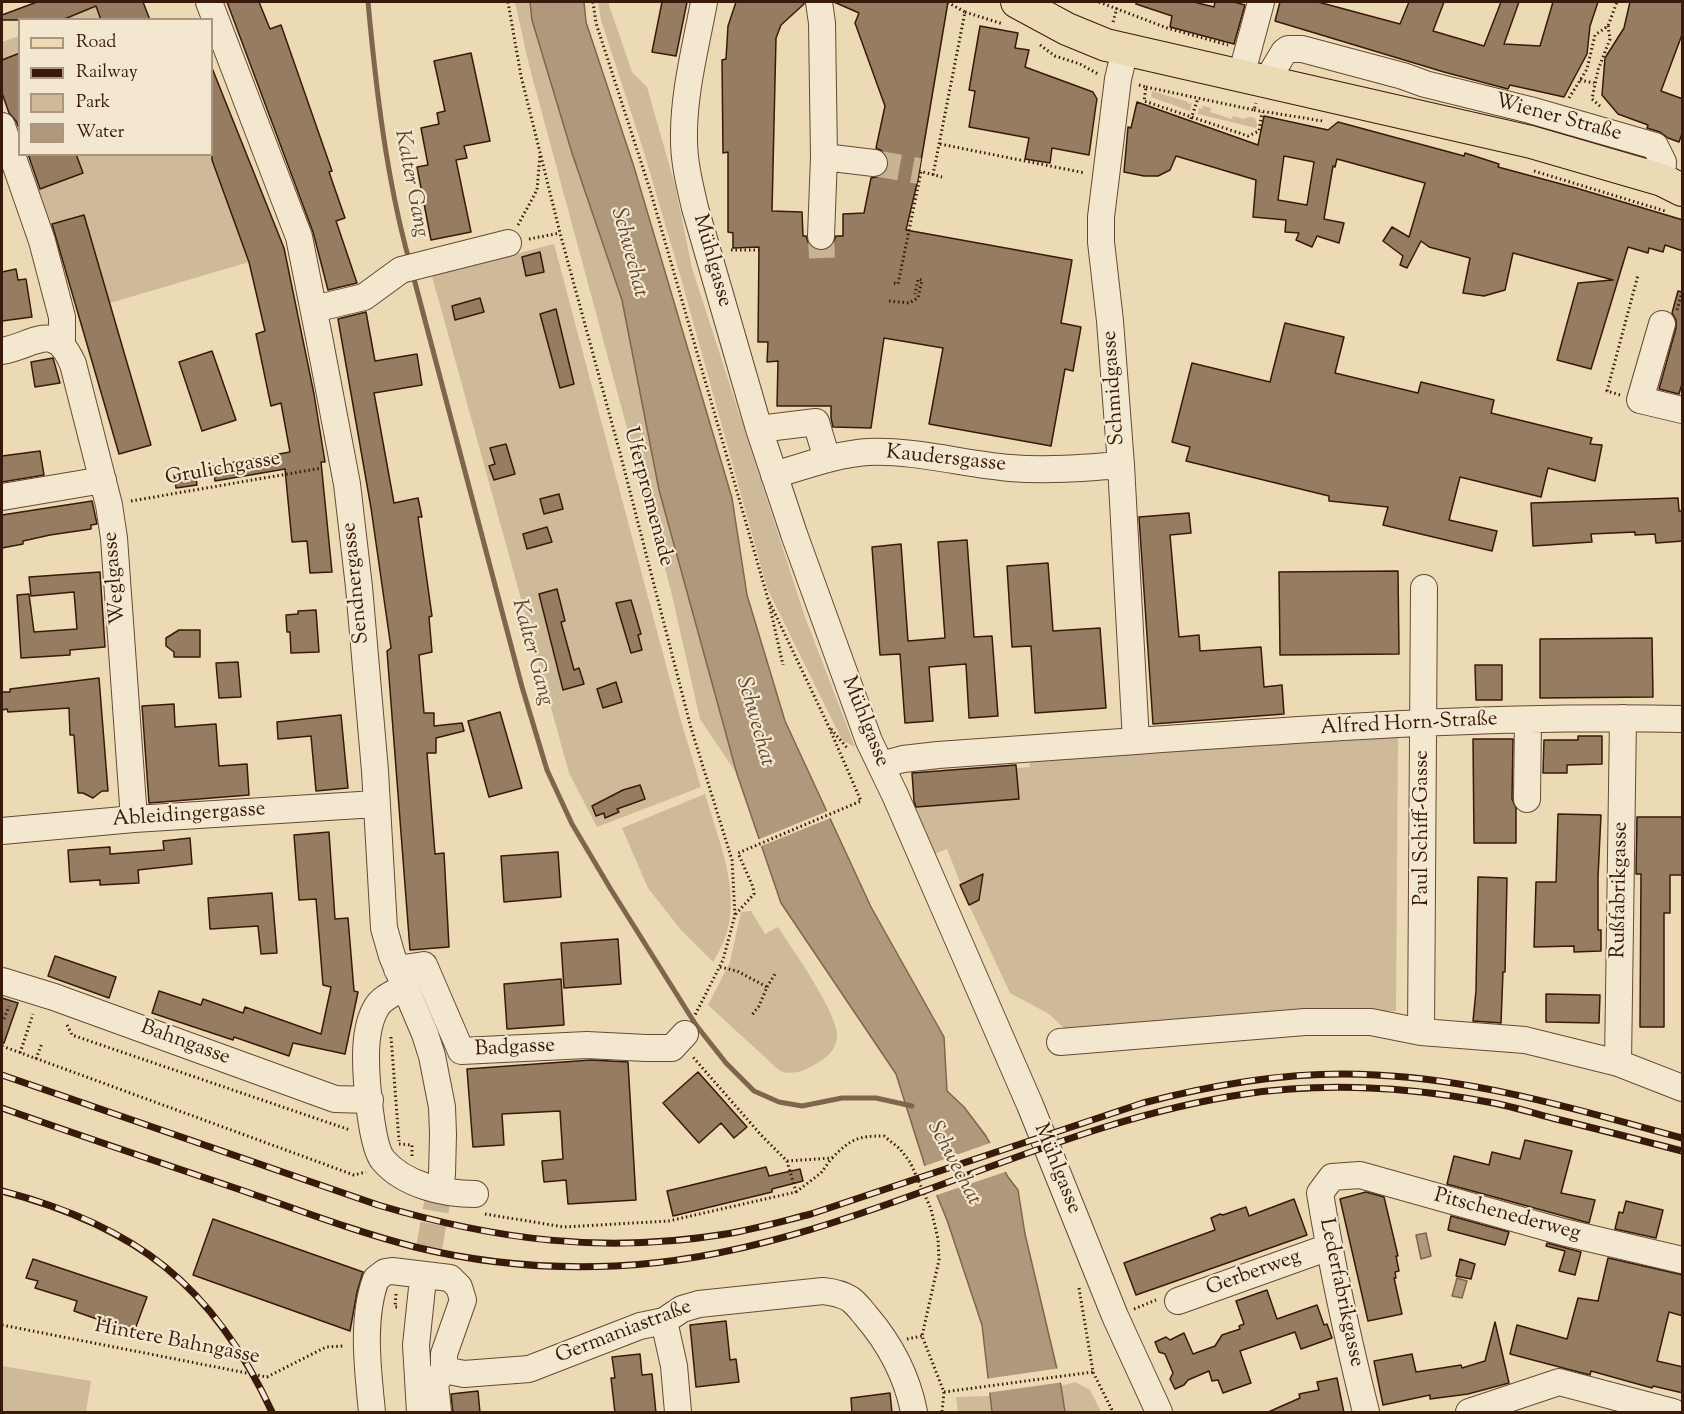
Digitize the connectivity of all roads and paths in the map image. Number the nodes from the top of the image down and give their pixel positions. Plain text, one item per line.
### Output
1 (208, 2) edge
2 (508, 2) edge
3 (593, 2) edge
4 (704, 2) edge
5 (819, 2) edge
6 (947, 2) edge
7 (1017, 2) edge
8 (1100, 2) edge
9 (1261, 2) edge
10 (1617, 2) edge
11 (1608, 26) junction
12 (1125, 50) junction
13 (1253, 80) junction
14 (1580, 80) junction
15 (1594, 83) junction
16 (1425, 84) junction
17 (1146, 87) dead end
18 (1198, 98) junction
19 (1592, 99) dead end
20 (1568, 100) dead end
21 (1191, 118) dead end
22 (1326, 121) dead end
23 (2, 126) edge
24 (1474, 129) junction
25 (940, 144) junction
26 (540, 153) junction
27 (824, 157) junction
28 (874, 163) tunnel mouth
29 (1525, 168) dead end
30 (933, 176) junction
31 (1095, 176) dead end
32 (942, 177) dead end
33 (1672, 194) edge
34 (560, 233) junction
35 (822, 236) tunnel mouth
36 (508, 243) junction
37 (759, 250) dead end
38 (709, 251) junction
39 (1638, 275) dead end
40 (894, 283) dead end
41 (1683, 292) edge
42 (915, 294) dead end
43 (889, 301) dead end
44 (314, 309) junction
45 (1669, 317) joint
46 (62, 344) junction
47 (2, 351) edge
48 (1640, 400) junction
49 (1683, 410) edge
50 (759, 429) junction
51 (827, 459) junction
52 (342, 465) junction
53 (1121, 465) junction
54 (774, 475) junction
55 (103, 480) junction
56 (2, 497) edge
57 (110, 505) junction
58 (1424, 588) dead end
59 (768, 599) junction
60 (783, 665) dead end
61 (1623, 718) junction
62 (1683, 719) edge
63 (1528, 720) junction
64 (1423, 722) junction
65 (1135, 735) junction
66 (881, 765) junction
67 (1527, 799) dead end
68 (376, 804) junction
69 (134, 819) junction
70 (2, 831) edge
71 (735, 915) junction
72 (720, 967) junction
73 (775, 974) dead end
74 (401, 978) junction
75 (767, 987) junction
76 (6, 991) edge
77 (705, 995) dead end
78 (36, 1006) dead end
79 (752, 1015) dead end
80 (63, 1018) dead end
81 (4, 1019) dead end
82 (1421, 1032) junction
83 (391, 1033) dead end
84 (685, 1034) joint
85 (1060, 1042) dead end
86 (42, 1043) dead end
87 (2, 1046) edge
88 (20, 1053) junction
89 (36, 1059) junction
90 (1618, 1063) junction
91 (1683, 1088) edge
92 (370, 1100) junction
93 (355, 1131) dead end
94 (412, 1148) dead end
95 (392, 1153) junction
96 (832, 1158) junction
97 (787, 1161) junction
98 (442, 1175) tunnel mouth
99 (1332, 1178) joint
100 (796, 1192) junction
101 (480, 1204) joint
102 (1329, 1247) junction
103 (1683, 1260) edge
104 (422, 1288) tunnel mouth
105 (1178, 1301) joint
106 (1115, 1316) junction
107 (664, 1322) junction
108 (2, 1325) edge
109 (367, 1346) junction
110 (444, 1370) junction
111 (944, 1392) junction
112 (372, 1413) edge
113 (420, 1413) edge
114 (438, 1413) edge
115 (678, 1413) edge
116 (914, 1413) edge
117 (942, 1413) edge
118 (1113, 1413) edge
119 (1159, 1413) edge
120 (1366, 1413) edge
121 (1469, 1413) edge
122 (1673, 1413) edge

1 - 44 street, Sendnergasse
2 - 26 path, Uferpromenade
3 - 59 path
4 - 38 street, Mühlgasse
5 - 27 street
6 - 25 path
7 - 12 main road, Wiener Straße
8 - 13 path
9 - 13 street
10 - 11 path
11 - 14 path
11 - 15 path
12 - 13 main road, Wiener Straße
12 - 53 street, Schmidgasse
13 - 16 street, Wiener Straße
13 - 18 path
13 - 22 path
13 - 24 main road, Wiener Straße
14 - 15 path
14 - 20 path
15 - 19 path
16 - 24 street, Wiener Straße
16 - 33 street, Wiener Straße
17 - 18 path
18 - 21 path
23 - 46 street
24 - 33 main road, Wiener Straße
25 - 30 path
25 - 31 path
26 - 34 path, Uferpromenade
26 - 36 path
27 - 28 street
27 - 35 street
29 - 33 path
30 - 32 path
30 - 40 path
34 - 36 path
34 - 71 path, Uferpromenade
36 - 44 street
37 - 38 path
38 - 50 street, Mühlgasse
39 - 48 path
41 - 45 path
42 - 43 path
44 - 52 street, Sendnergasse
45 - 48 street
46 - 47 street
46 - 55 street, Weglgasse
48 - 49 street
50 - 51 street
50 - 54 street, Mühlgasse
51 - 53 street, Kaudersgasse
51 - 54 street, Kaudersgasse
52 - 57 path, Grulichgasse
52 - 68 street, Sendnergasse
53 - 65 street, Schmidgasse
54 - 66 street, Mühlgasse
55 - 56 street
55 - 57 street, Weglgasse
57 - 69 street, Weglgasse
58 - 64 street, Paul Schiff-Gasse
59 - 60 path
59 - 71 path
61 - 62 street, Alfred Horn-Straße
61 - 63 street, Alfred Horn-Straße
61 - 90 street, Rußfabrikgasse
63 - 64 street, Alfred Horn-Straße
63 - 67 street
64 - 65 street, Alfred Horn-Straße
64 - 82 street, Paul Schiff-Gasse
65 - 66 street, Alfred Horn-Straße
66 - 106 street, Mühlgasse
68 - 69 street, Ableidingergasse
68 - 74 street, Sendnergasse
69 - 70 street, Ableidingergasse
71 - 72 path, Uferpromenade
72 - 75 path
72 - 77 path, Uferpromenade
73 - 75 path
74 - 84 street, Badgasse
74 - 92 street
74 - 98 street, Sendnergasse
75 - 79 path
76 - 81 path
76 - 92 street, Bahngasse
78 - 88 path
80 - 93 path
82 - 85 street
82 - 90 street
83 - 95 path
84 - 97 path
86 - 89 path
87 - 88 path
88 - 89 path
89 - 95 path
90 - 91 street
92 - 95 street
94 - 95 path
95 - 101 street
96 - 97 path
96 - 100 path
96 - 111 path
97 - 100 path
99 - 102 street, Lederfabrikgasse
99 - 103 street, Pitschenederweg
100 - 101 path
102 - 105 street, Gerberweg
102 - 120 street, Lederfabrikgasse
104 - 113 street
105 - 106 path
106 - 119 street, Mühlgasse
107 - 110 street, Germaniastraße
107 - 115 street
107 - 116 street, Germaniastraße
108 - 109 path, Hintere Bahngasse
109 - 110 street
109 - 112 street
110 - 114 street
111 - 117 path
111 - 118 path
121 - 122 street

